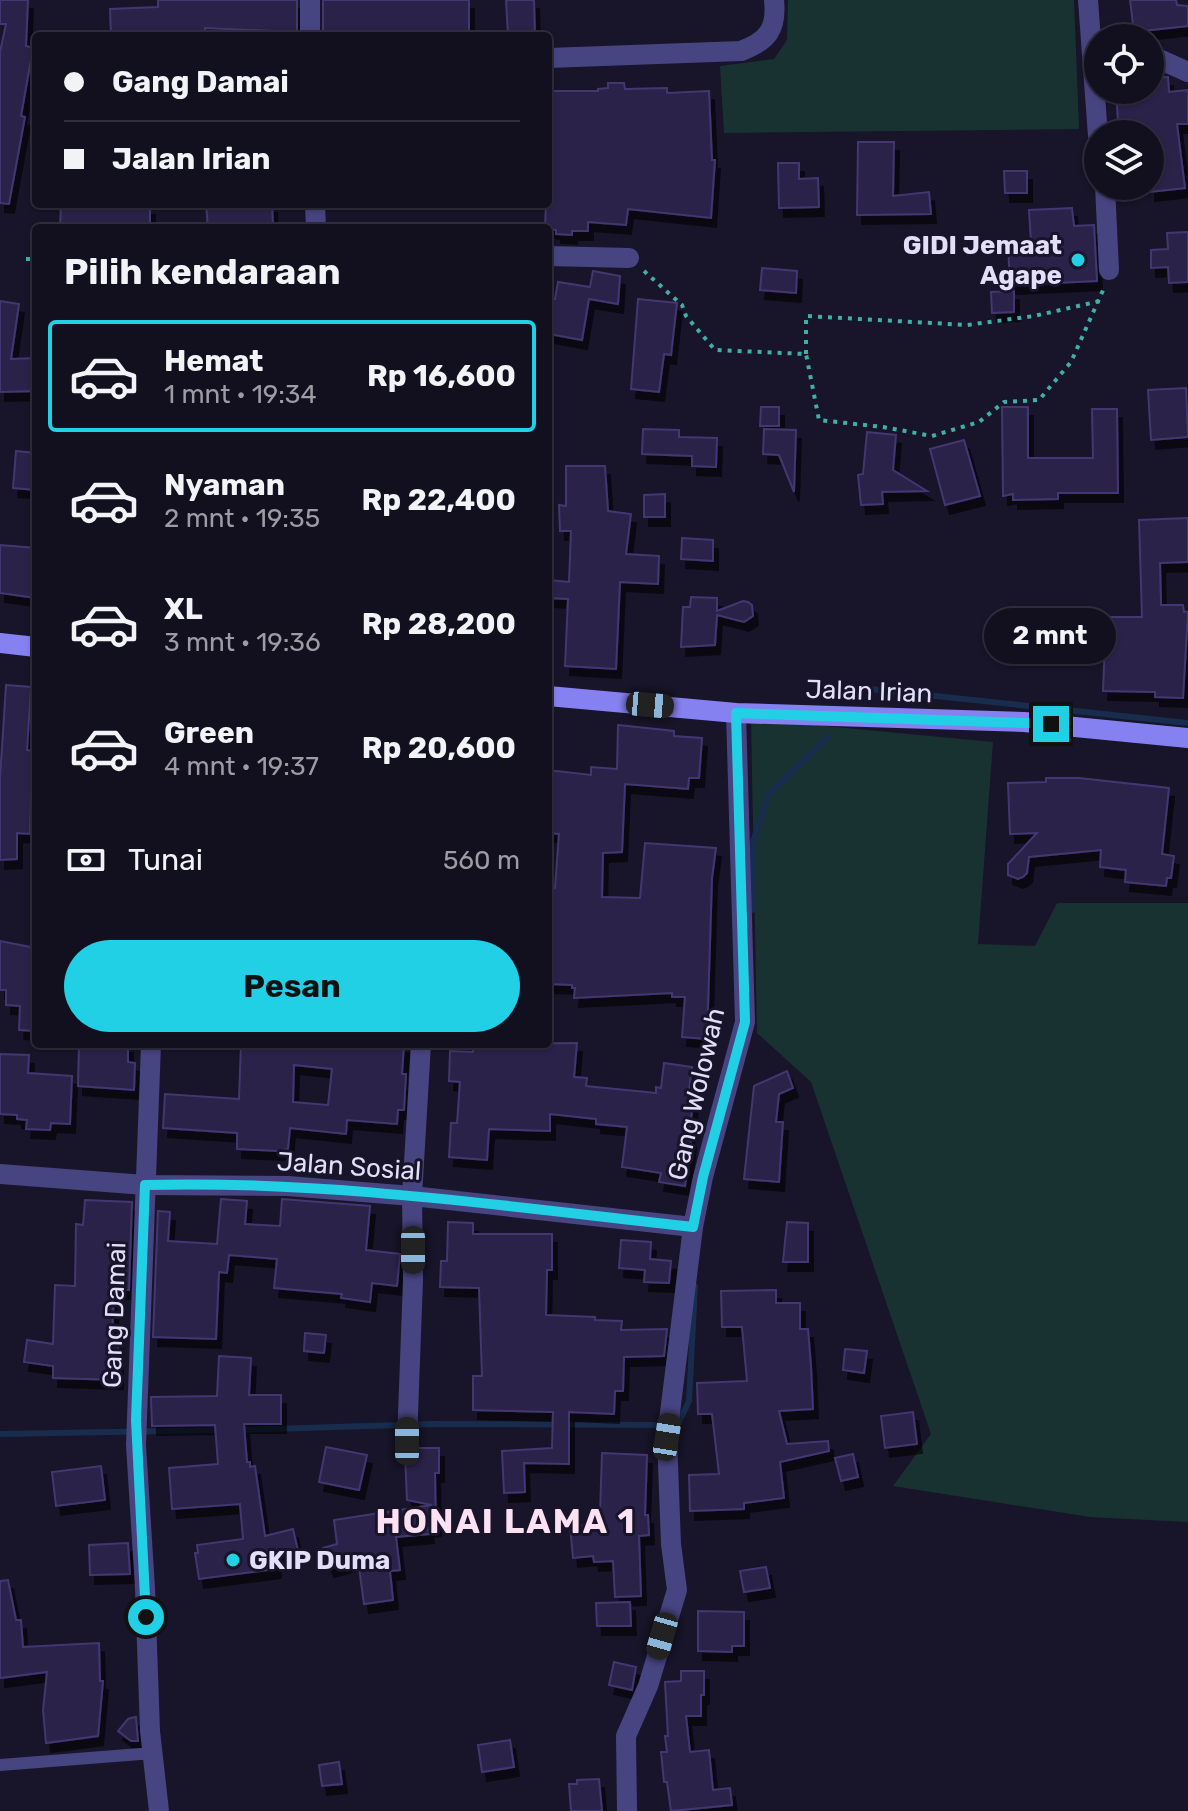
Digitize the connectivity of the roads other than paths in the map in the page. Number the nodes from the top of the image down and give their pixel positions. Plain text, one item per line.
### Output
1 (310, 0) edge
2 (774, 0) edge
3 (1088, 0) edge
4 (1092, 24) edge
5 (310, 32) edge
6 (552, 58) edge
7 (1164, 61) edge
8 (1188, 72) edge
9 (1106, 200) edge
10 (552, 256) edge
11 (629, 258) road end
12 (1109, 270) road end
13 (0, 643) edge
14 (32, 647) edge
15 (552, 696) edge
16 (736, 713) junction
17 (1188, 738) edge
18 (151, 1048) edge
19 (421, 1048) edge
20 (0, 1174) edge
21 (145, 1185) junction
22 (412, 1196) junction
23 (693, 1227) junction
24 (407, 1441) dead end
25 (153, 1753) junction
26 (0, 1765) edge
27 (159, 1811) edge
28 (627, 1811) edge

1 - 5 street
2 - 6 street
3 - 4 street
7 - 8 street
9 - 12 street
10 - 11 street
13 - 14 main road
15 - 16 main road, Jalan Irian
16 - 17 main road, Jalan Irian
16 - 23 street, Gang Wolowah
18 - 21 street, Gang Damai
19 - 22 street
20 - 21 street, Jalan Sosial
21 - 22 street, Jalan Sosial
21 - 25 street, Gang Damai
22 - 23 street, Jalan Sosial
22 - 24 street
23 - 28 street, Gang Wolowah
25 - 26 lane
25 - 27 street, Gang Damai

